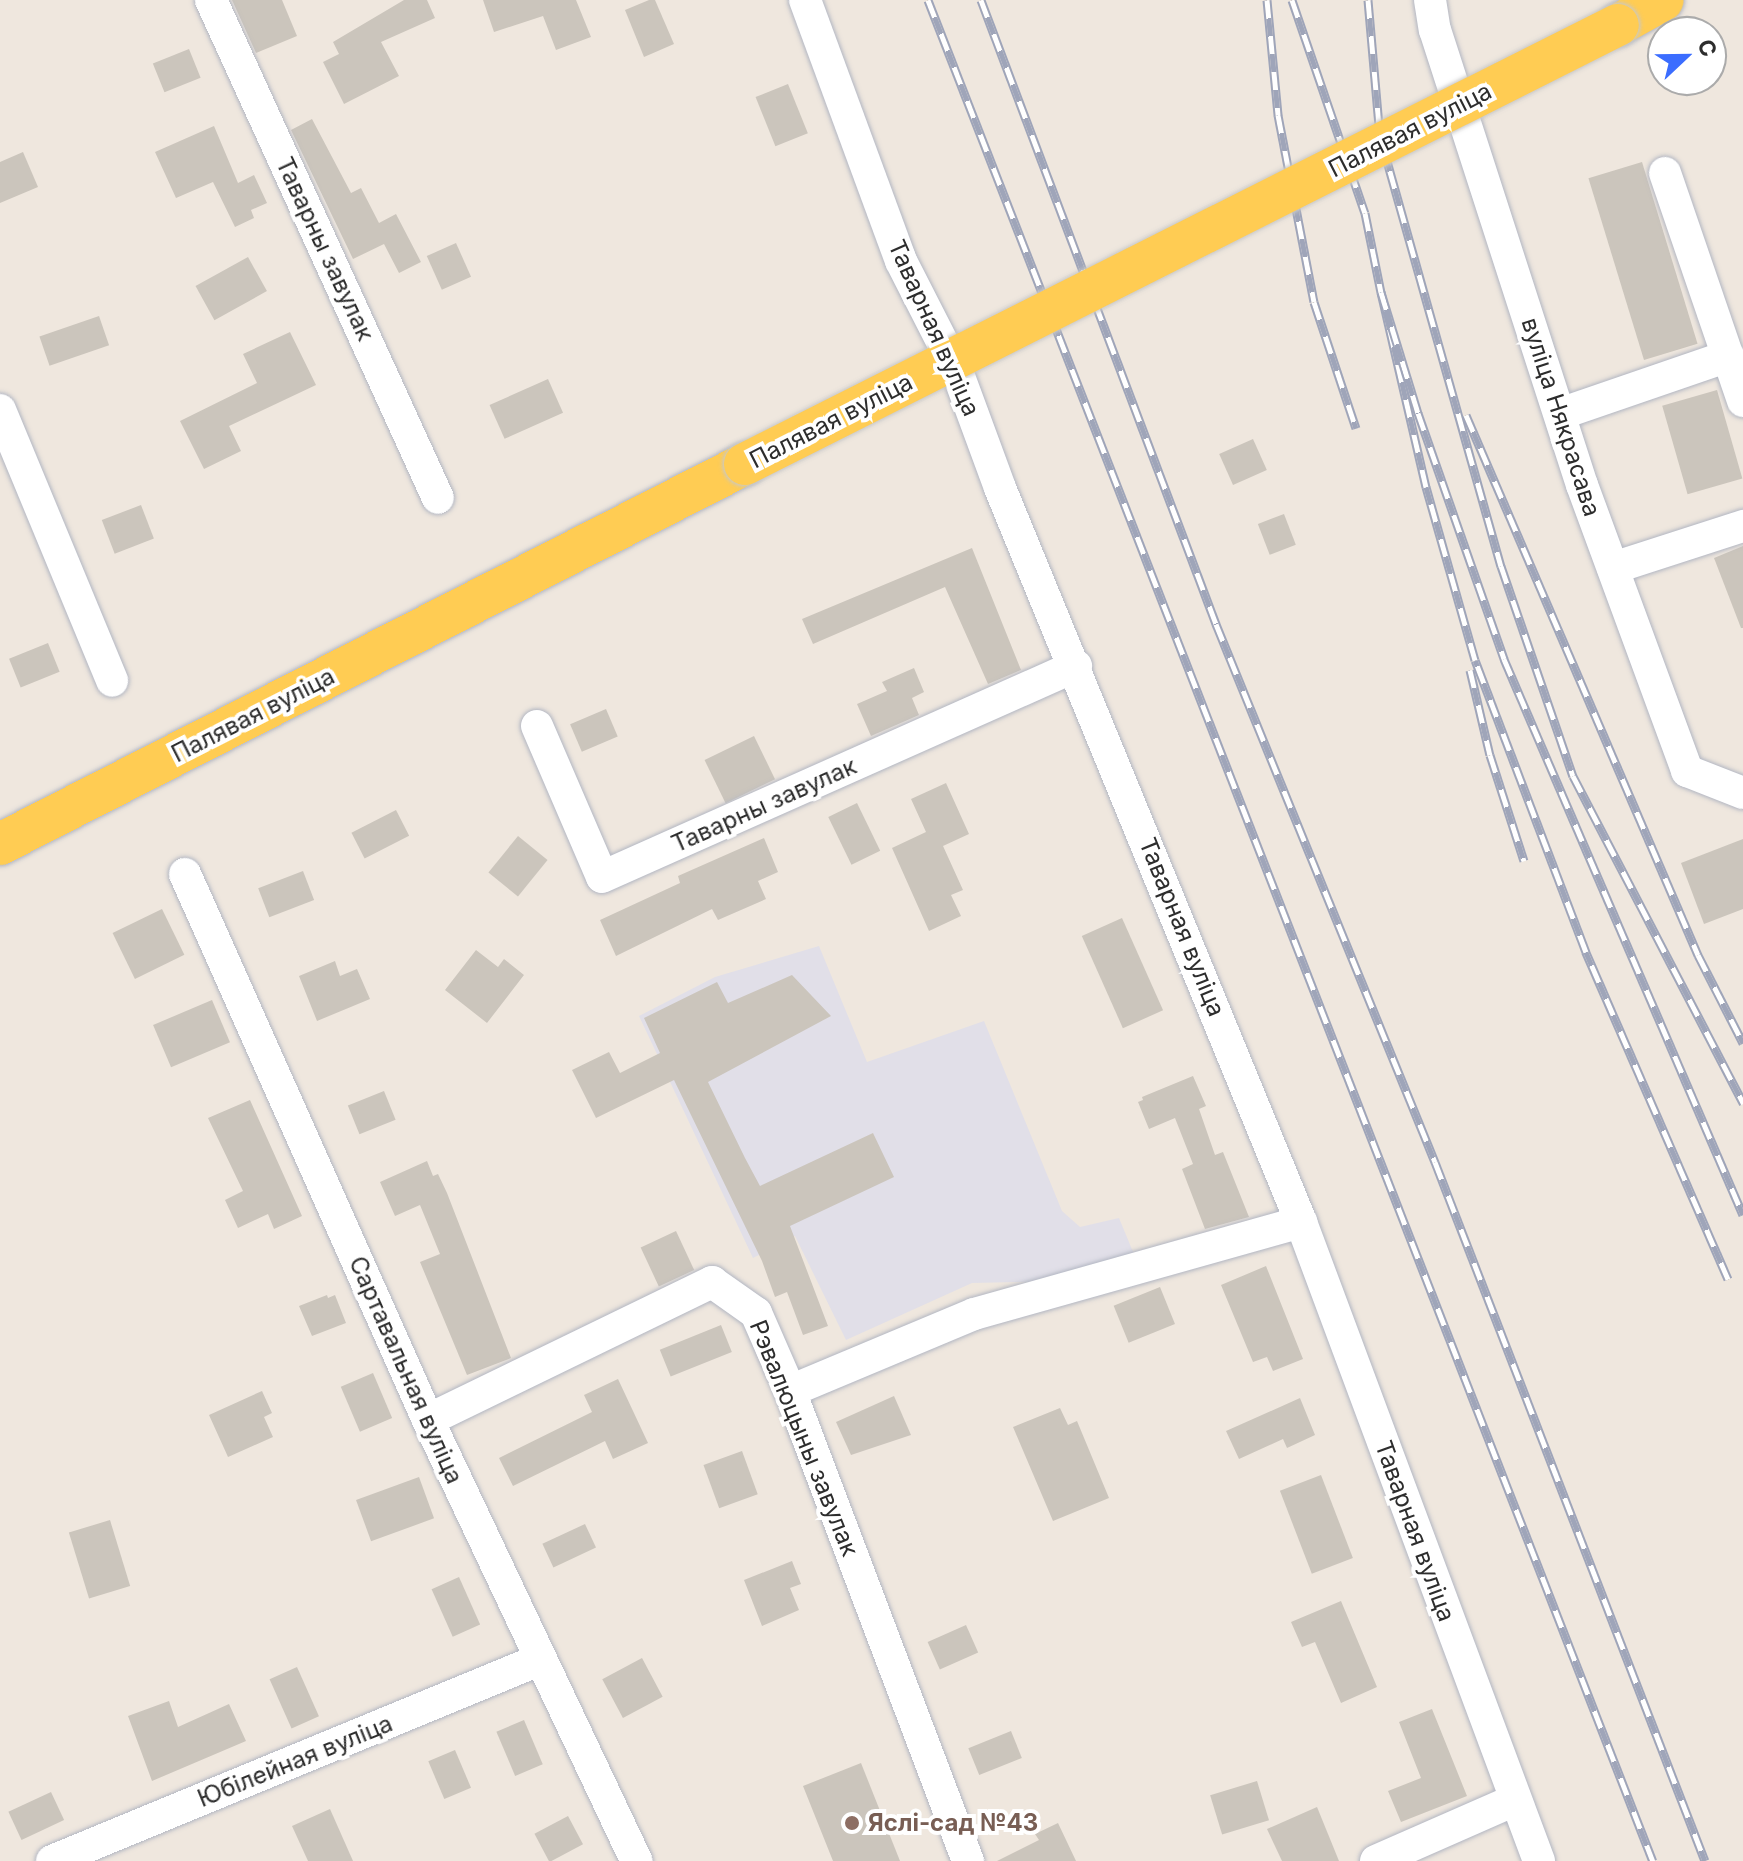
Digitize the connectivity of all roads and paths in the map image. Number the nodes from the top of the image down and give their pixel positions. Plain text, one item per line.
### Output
1 (211, 0) edge
2 (805, 0) edge
3 (1430, 0) edge
4 (1663, 0) edge
5 (1665, 173) dead end
6 (1728, 356) junction
7 (1743, 401) edge
8 (0, 410) edge
9 (1560, 414) junction
10 (438, 498) dead end
11 (1743, 526) edge
12 (1613, 568) junction
13 (1076, 666) junction
14 (112, 681) dead end
15 (537, 726) dead end
16 (1743, 793) edge
17 (0, 844) edge
18 (185, 874) dead end
19 (1301, 1222) junction
20 (790, 1391) junction
21 (428, 1420) junction
22 (539, 1660) junction
23 (1515, 1800) junction
24 (52, 1861) edge
25 (636, 1861) edge
26 (968, 1861) edge
27 (1376, 1861) edge
28 (1539, 1861) edge

1 - 10 street, Таварны завулак
2 - 13 street, Таварная вуліца
3 - 9 street, вуліца Някрасава
4 - 17 main road, Палявая вуліца, bridge
5 - 6 street
6 - 7 street
6 - 9 street
8 - 14 street
9 - 12 street, вуліца Някрасава
11 - 12 street
12 - 16 street, вуліца Някрасава
13 - 15 street, Таварны завулак
13 - 19 street, Таварная вуліца
18 - 21 street, Сартавальная вуліца
19 - 20 street
19 - 23 street, Таварная вуліца
20 - 21 street, Рэвалюцыны завулак
20 - 26 street, Рэвалюцыны завулак
21 - 22 street, Сартавальная вуліца
22 - 24 street, Юбілейная вуліца
22 - 25 street, Сартавальная вуліца
23 - 27 street
23 - 28 street, Таварная вуліца

